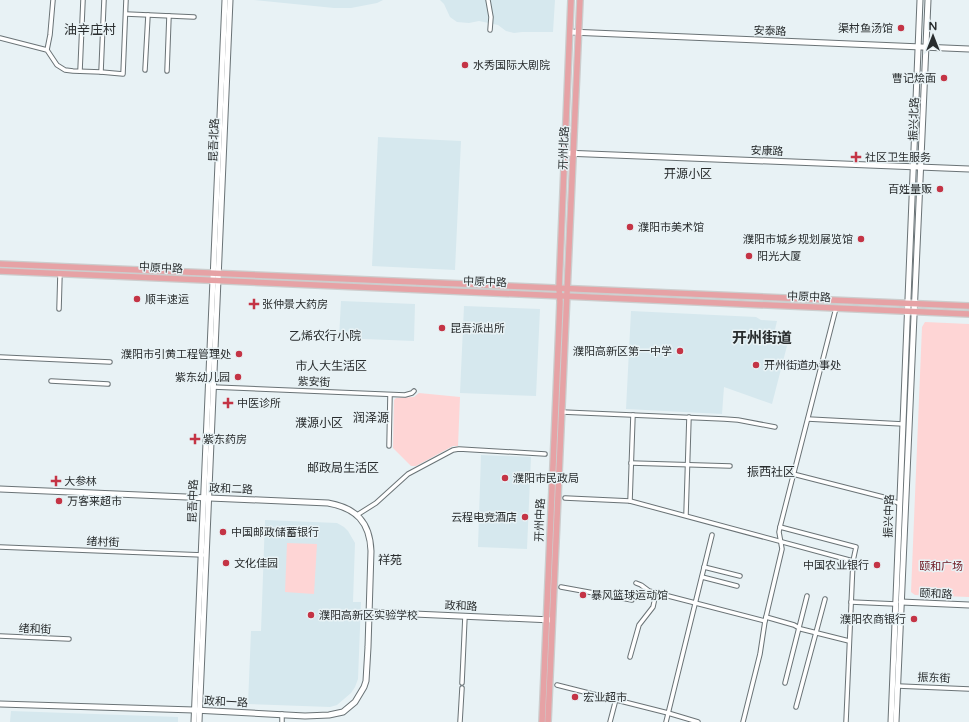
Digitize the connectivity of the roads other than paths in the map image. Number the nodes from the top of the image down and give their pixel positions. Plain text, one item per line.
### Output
1 (53, 0) edge
2 (83, 0) edge
3 (104, 0) edge
4 (126, 0) edge
5 (224, 0) edge
6 (230, 0) edge
7 (488, 0) edge
8 (571, 0) edge
9 (580, 0) edge
10 (920, 0) edge
11 (928, 0) edge
12 (126, 14) junction
13 (148, 15) junction
14 (169, 16) junction
15 (194, 17) dead end
16 (490, 30) dead end
17 (570, 32) junction
18 (578, 32) junction
19 (0, 38) edge
20 (918, 47) junction
21 (926, 47) junction
22 (969, 49) edge
23 (47, 50) junction
24 (145, 70) dead end
25 (167, 70) dead end
26 (80, 71) junction
27 (101, 72) junction
28 (564, 153) junction
29 (573, 154) junction
30 (913, 167) junction
31 (922, 168) junction
32 (969, 170) edge
33 (0, 264) edge
34 (0, 271) edge
35 (215, 273) junction
36 (60, 274) junction
37 (215, 281) junction
38 (559, 288) junction
39 (568, 288) junction
40 (559, 296) junction
41 (568, 296) junction
42 (908, 303) junction
43 (915, 304) junction
44 (969, 306) edge
45 (836, 308) junction
46 (59, 309) dead end
47 (907, 311) junction
48 (915, 311) junction
49 (969, 314) edge
50 (0, 357) edge
51 (110, 362) dead end
52 (51, 381) dead end
53 (108, 384) dead end
54 (213, 387) junction
55 (414, 391) dead end
56 (390, 395) junction
57 (562, 412) junction
58 (633, 415) junction
59 (689, 417) junction
60 (808, 419) junction
61 (903, 424) junction
62 (775, 427) dead end
63 (388, 446) dead end
64 (545, 454) dead end
65 (631, 462) junction
66 (687, 464) junction
67 (730, 466) dead end
68 (794, 474) junction
69 (0, 489) edge
70 (206, 498) junction
71 (565, 498) dead end
72 (630, 500) junction
73 (900, 504) junction
74 (357, 515) junction
75 (686, 515) junction
76 (780, 528) junction
77 (712, 535) dead end
78 (782, 543) junction
79 (0, 547) edge
80 (203, 556) junction
81 (853, 561) junction
82 (704, 567) junction
83 (740, 576) dead end
84 (702, 577) junction
85 (636, 583) dead end
86 (737, 586) dead end
87 (561, 587) dead end
88 (656, 593) junction
89 (807, 596) dead end
90 (632, 600) dead end
91 (825, 600) dead end
92 (851, 602) junction
93 (695, 603) junction
94 (899, 603) junction
95 (969, 605) edge
96 (369, 612) junction
97 (465, 616) junction
98 (766, 619) junction
99 (549, 620) junction
100 (799, 628) junction
101 (816, 633) junction
102 (0, 636) edge
103 (69, 639) dead end
104 (849, 641) junction
105 (630, 657) dead end
106 (462, 683) dead end
107 (785, 683) dead end
108 (557, 685) dead end
109 (898, 686) junction
110 (462, 688) dead end
111 (969, 689) edge
112 (616, 699) junction
113 (0, 704) edge
114 (796, 707) dead end
115 (197, 710) junction
116 (668, 713) junction
117 (282, 714) junction
118 (194, 722) edge
119 (199, 722) edge
120 (282, 722) edge
121 (460, 722) edge
122 (542, 722) edge
123 (548, 722) edge
124 (610, 722) edge
125 (666, 722) edge
126 (698, 722) edge
127 (743, 722) edge
128 (846, 722) edge
129 (891, 722) edge
130 (896, 722) edge

1 - 23 street
2 - 26 street
3 - 27 street
4 - 12 street
5 - 35 street, 昆吾北路
6 - 35 street, 昆吾北路
7 - 16 street
8 - 17 main road, 开州北路
9 - 18 main road, 开州北路
10 - 20 street, 振兴北路
11 - 21 street, 振兴北路
12 - 13 street
12 - 27 street
13 - 14 street
13 - 24 street
14 - 15 street
14 - 25 street
17 - 18 street, 安泰路
17 - 28 main road, 开州北路
18 - 20 street, 安泰路
18 - 29 main road, 开州北路
19 - 23 street
20 - 21 street, 安泰路
20 - 30 street, 振兴北路
21 - 22 street, 安泰路
21 - 31 street, 振兴北路
23 - 26 street
26 - 27 street
28 - 29 street, 安康路
28 - 38 main road, 开州北路
29 - 30 street, 安康路
29 - 39 main road, 开州北路
30 - 31 street, 安康路
30 - 42 street, 振兴北路
31 - 32 street, 安康路
31 - 43 street, 振兴北路
33 - 35 main road, 中原中路
34 - 36 main road, 中原中路
35 - 37 street, 昆吾北路
35 - 38 main road, 中原中路
36 - 37 main road, 中原中路
36 - 46 street
37 - 40 main road, 中原中路
37 - 54 street, 昆吾中路
37 - 70 street, 昆吾中路
38 - 39 main road, 中原中路
38 - 40 main road, 开州北路
39 - 41 main road, 开州北路
39 - 42 main road, 中原中路
40 - 41 main road, 中原中路
40 - 99 main road, 开州中路
41 - 45 main road, 中原中路
41 - 57 main road, 开州中路
42 - 43 main road, 中原中路
42 - 47 street, 振兴北路
43 - 44 main road, 中原中路
43 - 48 street, 振兴北路
45 - 47 main road, 中原中路
45 - 60 street
47 - 48 main road, 中原中路
47 - 61 street, 振兴中路
48 - 49 main road, 中原中路
48 - 94 street, 振兴中路
50 - 51 street
52 - 53 street
54 - 56 street, 紫安街
54 - 70 street, 昆吾中路
55 - 56 street, 紫安街
56 - 63 street
57 - 58 street
57 - 99 main road, 开州中路
58 - 59 street
58 - 65 street
59 - 62 street
59 - 66 street
60 - 61 street
60 - 68 street
61 - 73 street, 振兴中路
64 - 74 street
65 - 66 street
65 - 72 street
66 - 67 street
66 - 75 street
68 - 73 street
68 - 76 street
69 - 70 street, 政和二路
70 - 74 street, 政和二路
70 - 80 street, 昆吾中路
71 - 72 street
72 - 75 street
73 - 94 street, 振兴中路
74 - 96 street, 政和二路
75 - 78 street
76 - 78 street
76 - 81 street
77 - 82 street
78 - 81 street
78 - 98 street
79 - 80 street, 绪村街
80 - 115 street, 昆吾中路
81 - 92 street
82 - 83 street
82 - 84 street
84 - 86 street
84 - 93 street
85 - 88 street
87 - 90 street
88 - 93 street
88 - 105 street
89 - 100 street
91 - 101 street
92 - 94 street
92 - 104 street
93 - 98 street
93 - 116 street
94 - 95 street, 颐和路
94 - 109 street, 振兴中路
94 - 129 street, 振兴中路
96 - 97 street, 政和路
96 - 117 street, 政和一路
97 - 99 street, 政和路
97 - 106 street
98 - 100 street
98 - 127 street
99 - 122 main road, 开州中路
99 - 123 main road, 开州中路
100 - 101 street
100 - 107 street
101 - 104 street
101 - 114 street
102 - 103 street, 绪和街
104 - 128 street
108 - 112 street
109 - 111 street, 振东街
109 - 130 street, 振兴中路
110 - 121 street
112 - 116 street
112 - 124 street
113 - 115 street, 政和一路
115 - 117 street, 政和一路
115 - 118 street, 昆吾中路
115 - 119 street, 昆吾中路
116 - 125 street
116 - 126 street
117 - 120 street

